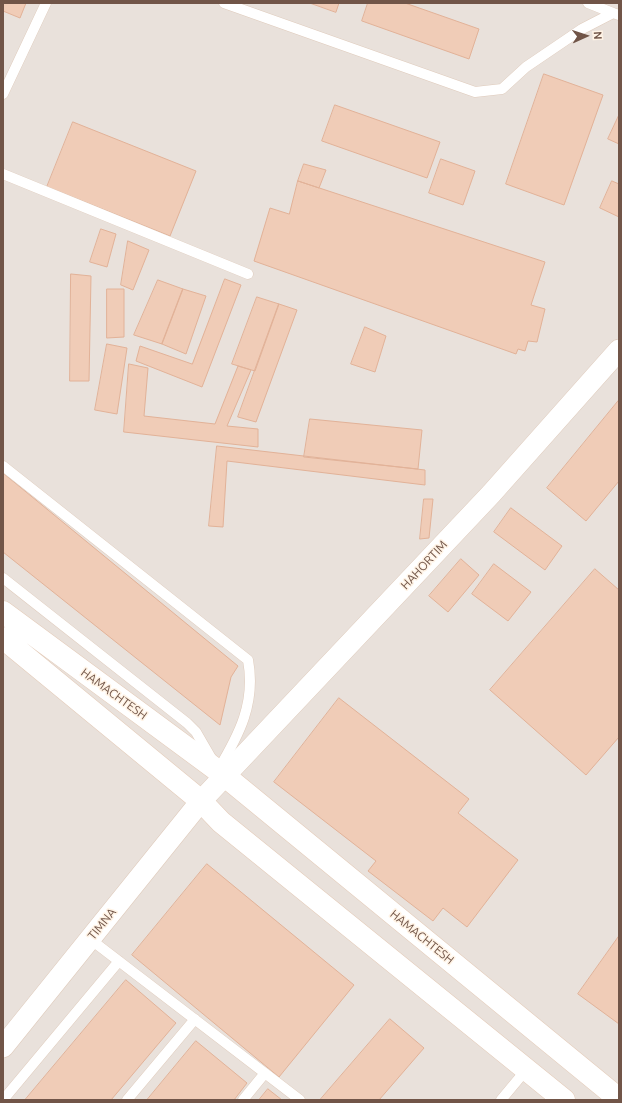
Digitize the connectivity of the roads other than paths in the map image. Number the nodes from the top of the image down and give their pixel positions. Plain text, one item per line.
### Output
1 (46, 3) edge
2 (224, 3) edge
3 (588, 3) edge
4 (616, 14) edge
5 (3, 94) edge
6 (3, 174) edge
7 (248, 274) dead end
8 (619, 350) edge
9 (3, 466) edge
10 (3, 578) edge
11 (3, 612) edge
12 (3, 638) edge
13 (221, 773) junction
14 (201, 801) junction
15 (90, 939) junction
16 (119, 961) junction
17 (195, 1019) junction
18 (3, 1047) edge
19 (526, 1070) junction
20 (265, 1073) junction
21 (619, 1099) edge
22 (3, 1100) edge
23 (128, 1100) edge
24 (243, 1100) edge
25 (300, 1100) edge
26 (501, 1100) edge
27 (564, 1100) edge

1 - 5 lane
2 - 4 lane
3 - 4 lane
6 - 7 lane
8 - 13 street, HAHORTIM
9 - 13 lane
10 - 13 lane
11 - 13 street, HAMACHTESH
12 - 14 street, HAMACHTESH
13 - 14 street
13 - 21 street, HAMACHTESH
14 - 15 street, TIMNA
14 - 19 street, HAMACHTESH
15 - 16 lane
15 - 18 street, TIMNA
16 - 17 lane
16 - 22 lane
17 - 20 lane
17 - 23 lane
19 - 26 lane
19 - 27 street, HAMACHTESH
20 - 24 lane
20 - 25 lane

